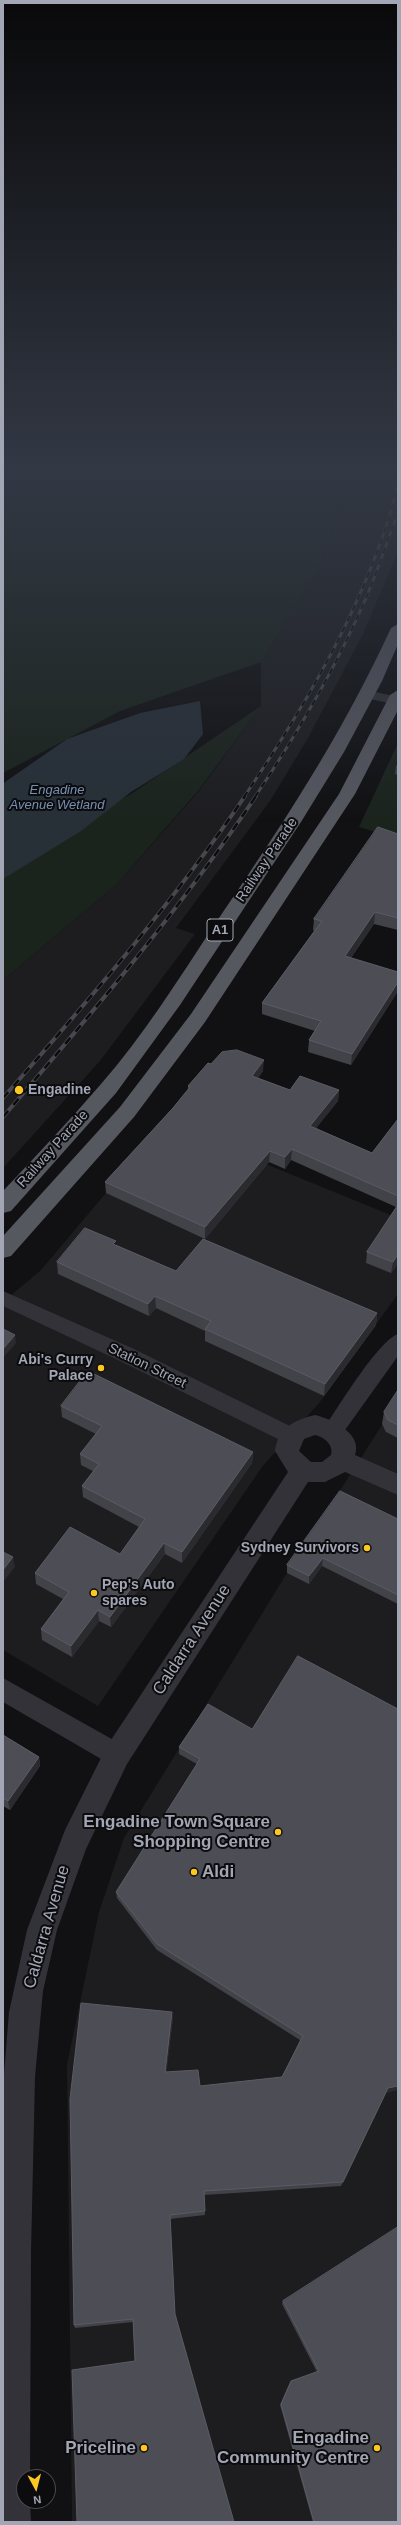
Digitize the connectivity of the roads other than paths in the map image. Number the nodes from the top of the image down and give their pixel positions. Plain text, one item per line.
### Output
1 (398, 628) edge
2 (366, 694) junction
3 (397, 699) edge
4 (3, 1205) edge
5 (3, 1250) edge
6 (3, 1298) edge
7 (398, 1342) edge
8 (333, 1431) junction
9 (291, 1436) junction
10 (342, 1460) junction
11 (302, 1470) junction
12 (398, 1485) edge
13 (3, 1689) edge
14 (116, 1756) junction
15 (12, 2522) edge

1 - 2 highway, Railway Parade / A1
2 - 3 street
2 - 4 highway, Railway Parade / A1
3 - 5 highway, A1
6 - 9 street, Station Street
7 - 8 street
8 - 9 street
8 - 10 street
9 - 11 street
10 - 11 street
10 - 12 street
11 - 14 street, Caldarra Avenue
13 - 14 street
14 - 15 street, Caldarra Avenue

